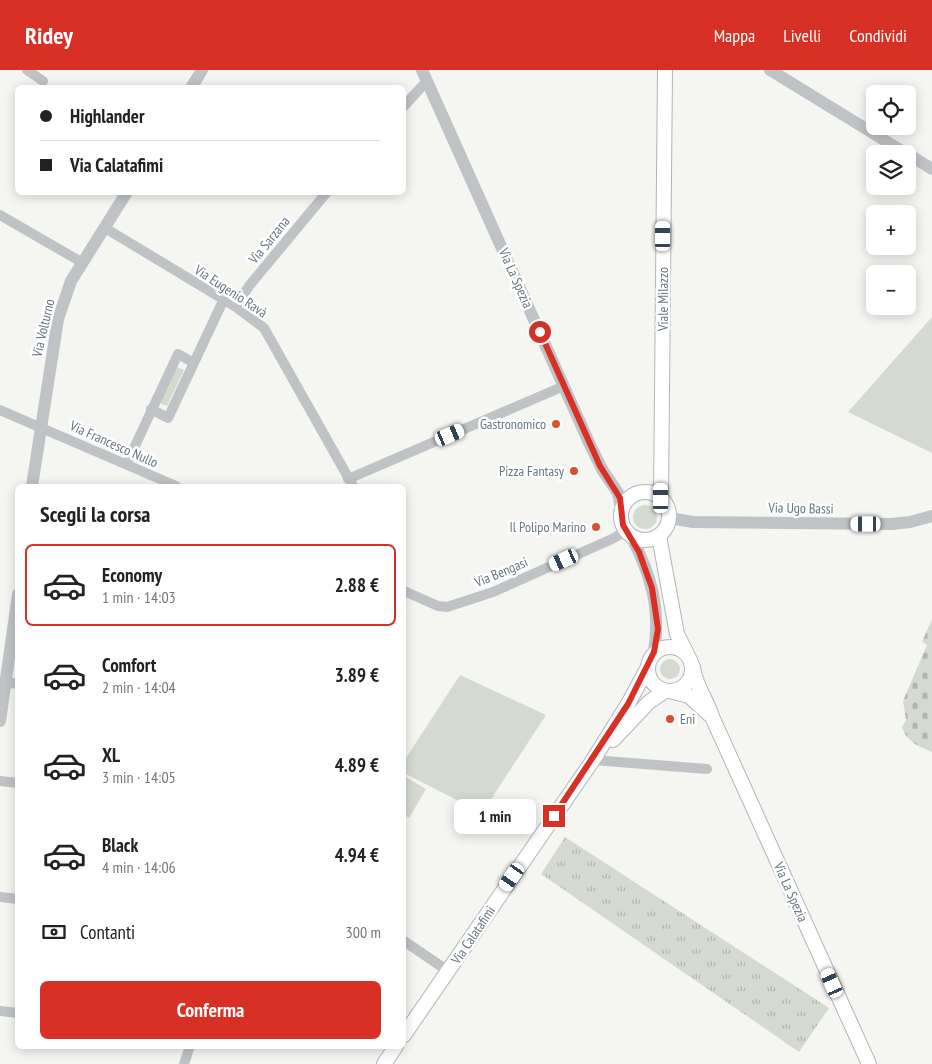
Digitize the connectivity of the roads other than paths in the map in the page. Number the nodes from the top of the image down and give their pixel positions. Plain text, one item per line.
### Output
1 (26, 70) edge
2 (202, 70) edge
3 (666, 70) edge
4 (770, 70) edge
5 (424, 75) edge
6 (43, 81) dead end
7 (193, 85) edge
8 (406, 103) edge
9 (892, 145) edge
10 (916, 159) edge
11 (932, 169) edge
12 (125, 195) edge
13 (324, 195) edge
14 (0, 215) edge
15 (105, 228) junction
16 (83, 263) junction
17 (223, 301) junction
18 (236, 308) junction
19 (194, 363) junction
20 (564, 386) junction
21 (151, 409) junction
22 (0, 410) edge
23 (41, 426) junction
24 (127, 463) junction
25 (350, 483) edge
26 (32, 484) edge
27 (172, 484) edge
28 (661, 498) junction
29 (622, 513) junction
30 (932, 516) edge
31 (670, 518) junction
32 (629, 533) junction
33 (660, 536) junction
34 (406, 592) edge
35 (15, 632) edge
36 (654, 652) junction
37 (690, 661) junction
38 (648, 667) junction
39 (11, 683) edge
40 (667, 691) junction
41 (713, 719) junction
42 (0, 721) edge
43 (593, 760) junction
44 (707, 768) dead end
45 (0, 781) edge
46 (15, 783) edge
47 (0, 896) edge
48 (15, 898) edge
49 (406, 943) edge
50 (448, 971) junction
51 (0, 1011) edge
52 (15, 1013) edge
53 (406, 1032) edge
54 (189, 1049) edge
55 (394, 1049) edge
56 (184, 1064) edge
57 (384, 1064) edge
58 (869, 1064) edge

1 - 6 street
2 - 7 street
3 - 28 main road, Viale Milazzo
4 - 9 street
5 - 8 street
5 - 20 street, Via La Spezia
10 - 11 street
12 - 15 street, Via Volturno
13 - 18 street, Via Sarzana
14 - 16 street
15 - 16 street, Via Volturno
15 - 17 street, Via Eugenio Ravà
16 - 23 street, Via Volturno
17 - 18 street, Via Eugenio Ravà
17 - 19 street
18 - 25 street, Via Eugenio Ravà
19 - 21 street
19 - 21 street
20 - 25 street
20 - 29 street, Via La Spezia
21 - 24 street
22 - 23 street, Via Francesco Nullo
23 - 24 street, Via Francesco Nullo
23 - 26 street, Via Volturno
24 - 27 street, Via Francesco Nullo
28 - 29 main road
28 - 31 main road
29 - 32 main road, Via La Spezia
30 - 31 street, Via Ugo Bassi
31 - 33 main road
32 - 33 main road
32 - 34 street, Via Bengasi
32 - 36 street, Via La Spezia
33 - 37 main road, Via La Spezia
35 - 39 street
36 - 37 main road
36 - 38 main road, Via La Spezia
37 - 40 main road
37 - 41 main road, Via La Spezia
38 - 40 main road, Via La Spezia
38 - 43 main road, Via Calatafimi
39 - 42 street
40 - 41 main road, Via La Spezia
40 - 43 main road, Via Calatafimi
41 - 58 main road, Via La Spezia
43 - 44 street
43 - 50 main road, Via Calatafimi
45 - 46 street
47 - 48 street
49 - 50 street
50 - 53 main road, Via Calatafimi
51 - 52 street
54 - 56 street
55 - 57 main road

